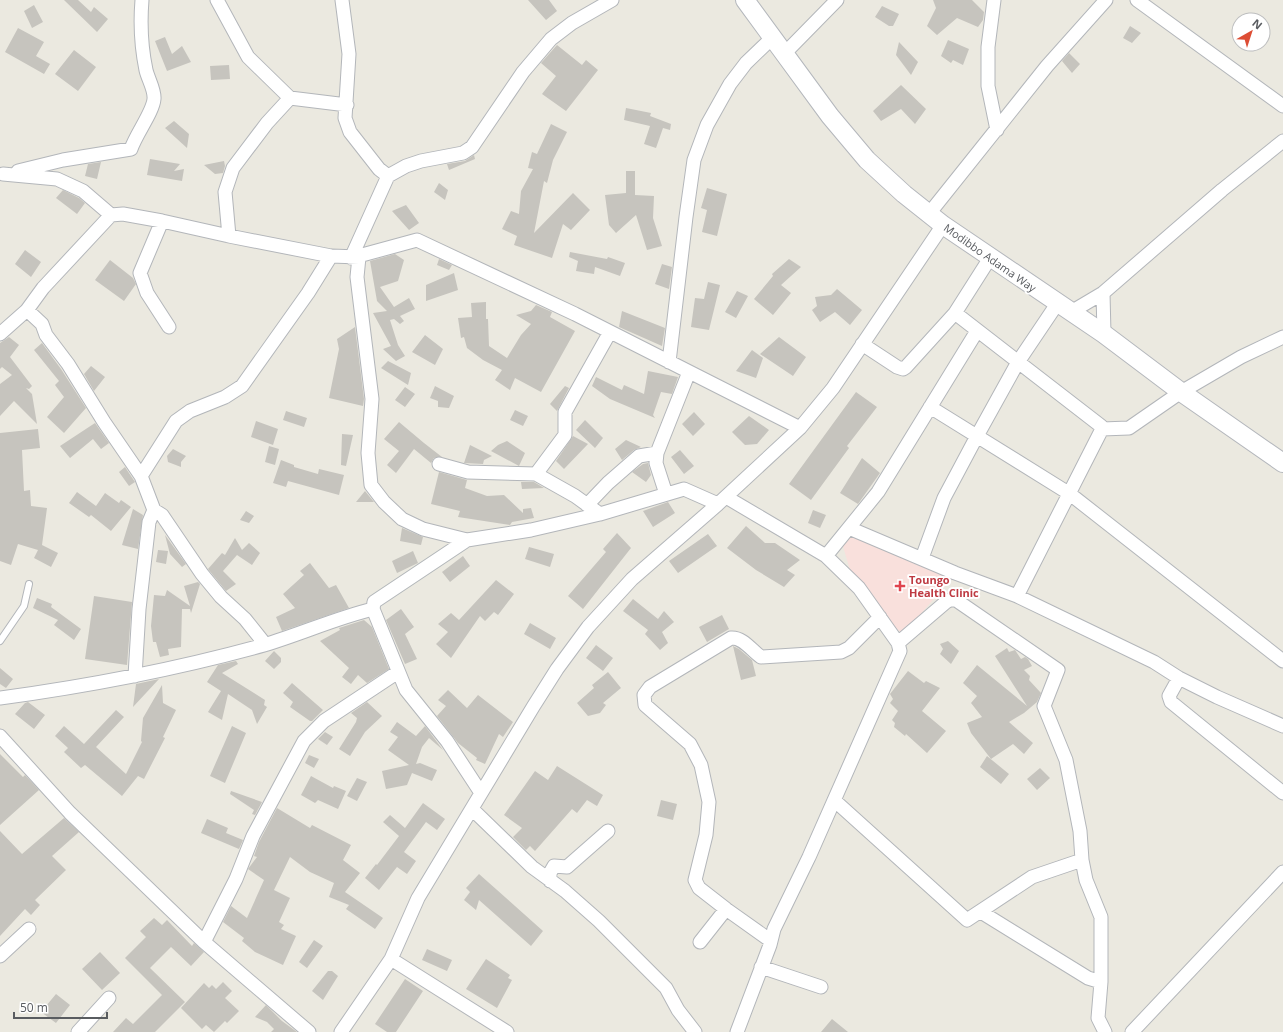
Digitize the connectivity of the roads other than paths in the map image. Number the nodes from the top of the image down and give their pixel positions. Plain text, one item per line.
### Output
1 (142, 0) edge
2 (217, 0) edge
3 (342, 0) edge
4 (612, 0) edge
5 (746, 0) edge
6 (837, 0) edge
7 (994, 0) edge
8 (1106, 0) edge
9 (1137, 0) edge
10 (772, 38) junction
11 (784, 54) junction
12 (290, 98) junction
13 (346, 105) junction
14 (1283, 106) edge
15 (997, 130) junction
16 (1283, 141) edge
17 (1, 174) edge
18 (388, 176) junction
19 (111, 214) junction
20 (928, 215) junction
21 (162, 221) junction
22 (943, 226) junction
23 (229, 236) junction
24 (331, 256) junction
25 (351, 258) junction
26 (990, 258) junction
27 (1103, 293) junction
28 (1064, 308) junction
29 (27, 310) junction
30 (955, 313) junction
31 (169, 327) dead end
32 (977, 331) junction
33 (610, 332) junction
34 (0, 334) edge
35 (1104, 334) junction
36 (1283, 337) edge
37 (862, 344) junction
38 (670, 362) junction
39 (1018, 362) junction
40 (689, 372) junction
41 (1181, 392) junction
42 (930, 407) junction
43 (800, 428) junction
44 (1102, 429) junction
45 (977, 436) junction
46 (657, 453) junction
47 (1283, 463) edge
48 (439, 464) dead end
49 (536, 474) junction
50 (140, 476) junction
51 (666, 494) junction
52 (1070, 494) junction
53 (722, 500) junction
54 (587, 505) junction
55 (154, 510) junction
56 (600, 514) junction
57 (849, 528) junction
58 (467, 540) junction
59 (826, 556) junction
60 (922, 558) junction
61 (29, 584) dead end
62 (1017, 596) junction
63 (373, 608) junction
64 (880, 618) junction
65 (0, 641) edge
66 (898, 643) junction
67 (265, 644) junction
68 (1283, 661) edge
69 (398, 672) junction
70 (135, 676) junction
71 (1179, 678) junction
72 (0, 698) edge
73 (1283, 726) edge
74 (0, 736) edge
75 (1283, 793) edge
76 (481, 794) junction
77 (834, 800) junction
78 (472, 809) junction
79 (608, 832) dead end
80 (1082, 860) junction
81 (1283, 872) edge
82 (550, 881) junction
83 (726, 909) junction
84 (981, 912) junction
85 (29, 929) dead end
86 (771, 941) junction
87 (204, 942) junction
88 (700, 942) dead end
89 (0, 956) edge
90 (391, 959) junction
91 (761, 967) junction
92 (1101, 982) junction
93 (821, 987) dead end
94 (109, 998) dead end
95 (78, 1032) edge
96 (309, 1032) edge
97 (342, 1032) edge
98 (507, 1032) edge
99 (695, 1032) edge
100 (737, 1032) edge
101 (1105, 1032) edge
102 (1132, 1032) edge

1 - 17 street
2 - 12 street
3 - 13 street
4 - 18 street
5 - 10 main road, Modibbo Adama Way
6 - 11 street
7 - 15 street
8 - 15 street
9 - 14 street
10 - 11 main road, Modibbo Adama Way
10 - 38 street
11 - 20 main road, Modibbo Adama Way
12 - 13 street
12 - 23 street
13 - 18 street
15 - 20 street
16 - 27 street
17 - 19 street
18 - 25 street
19 - 21 street
19 - 29 street
20 - 22 main road, Modibbo Adama Way
21 - 23 street
21 - 31 street
22 - 26 main road, Modibbo Adama Way
22 - 37 street
23 - 24 street
24 - 25 street
24 - 50 street
25 - 33 street
25 - 58 street
26 - 28 main road, Modibbo Adama Way
26 - 30 street
27 - 28 street
27 - 35 street
28 - 35 main road, Modibbo Adama Way
28 - 39 street
29 - 34 street
29 - 50 street
30 - 32 street
30 - 37 street
32 - 39 street
32 - 42 street
33 - 38 street
33 - 49 street
35 - 41 main road, Modibbo Adama Way
36 - 41 street
37 - 43 street
38 - 40 street
39 - 44 street
39 - 45 street
40 - 43 street
40 - 46 street
41 - 44 street
41 - 47 main road, Modibbo Adama Way
42 - 45 street
42 - 57 street
43 - 53 street
44 - 52 street
45 - 52 street
45 - 60 street
46 - 51 street
46 - 54 street
48 - 49 street
49 - 54 street
50 - 55 street
51 - 53 street
51 - 56 street
52 - 62 street
52 - 68 street
53 - 59 street
53 - 76 street
54 - 56 street
55 - 67 street
55 - 70 street
56 - 58 street
57 - 59 street
57 - 60 street
58 - 63 street
59 - 64 street
60 - 62 street
61 - 65 lane
62 - 71 street
63 - 67 street
63 - 69 street
64 - 66 street
64 - 83 street
66 - 77 street
66 - 80 street
67 - 70 street
69 - 76 street
69 - 87 street
70 - 72 street
71 - 73 street
71 - 75 street
74 - 87 street
76 - 78 street
77 - 84 street
77 - 86 street
78 - 82 street
78 - 90 street
79 - 82 street
80 - 84 street
80 - 92 street
81 - 102 street
82 - 99 street
83 - 86 street
83 - 88 street
84 - 92 street
85 - 89 street
86 - 91 street
87 - 96 street
90 - 97 street
90 - 98 street
91 - 93 street
91 - 100 street
92 - 101 street
94 - 95 street

